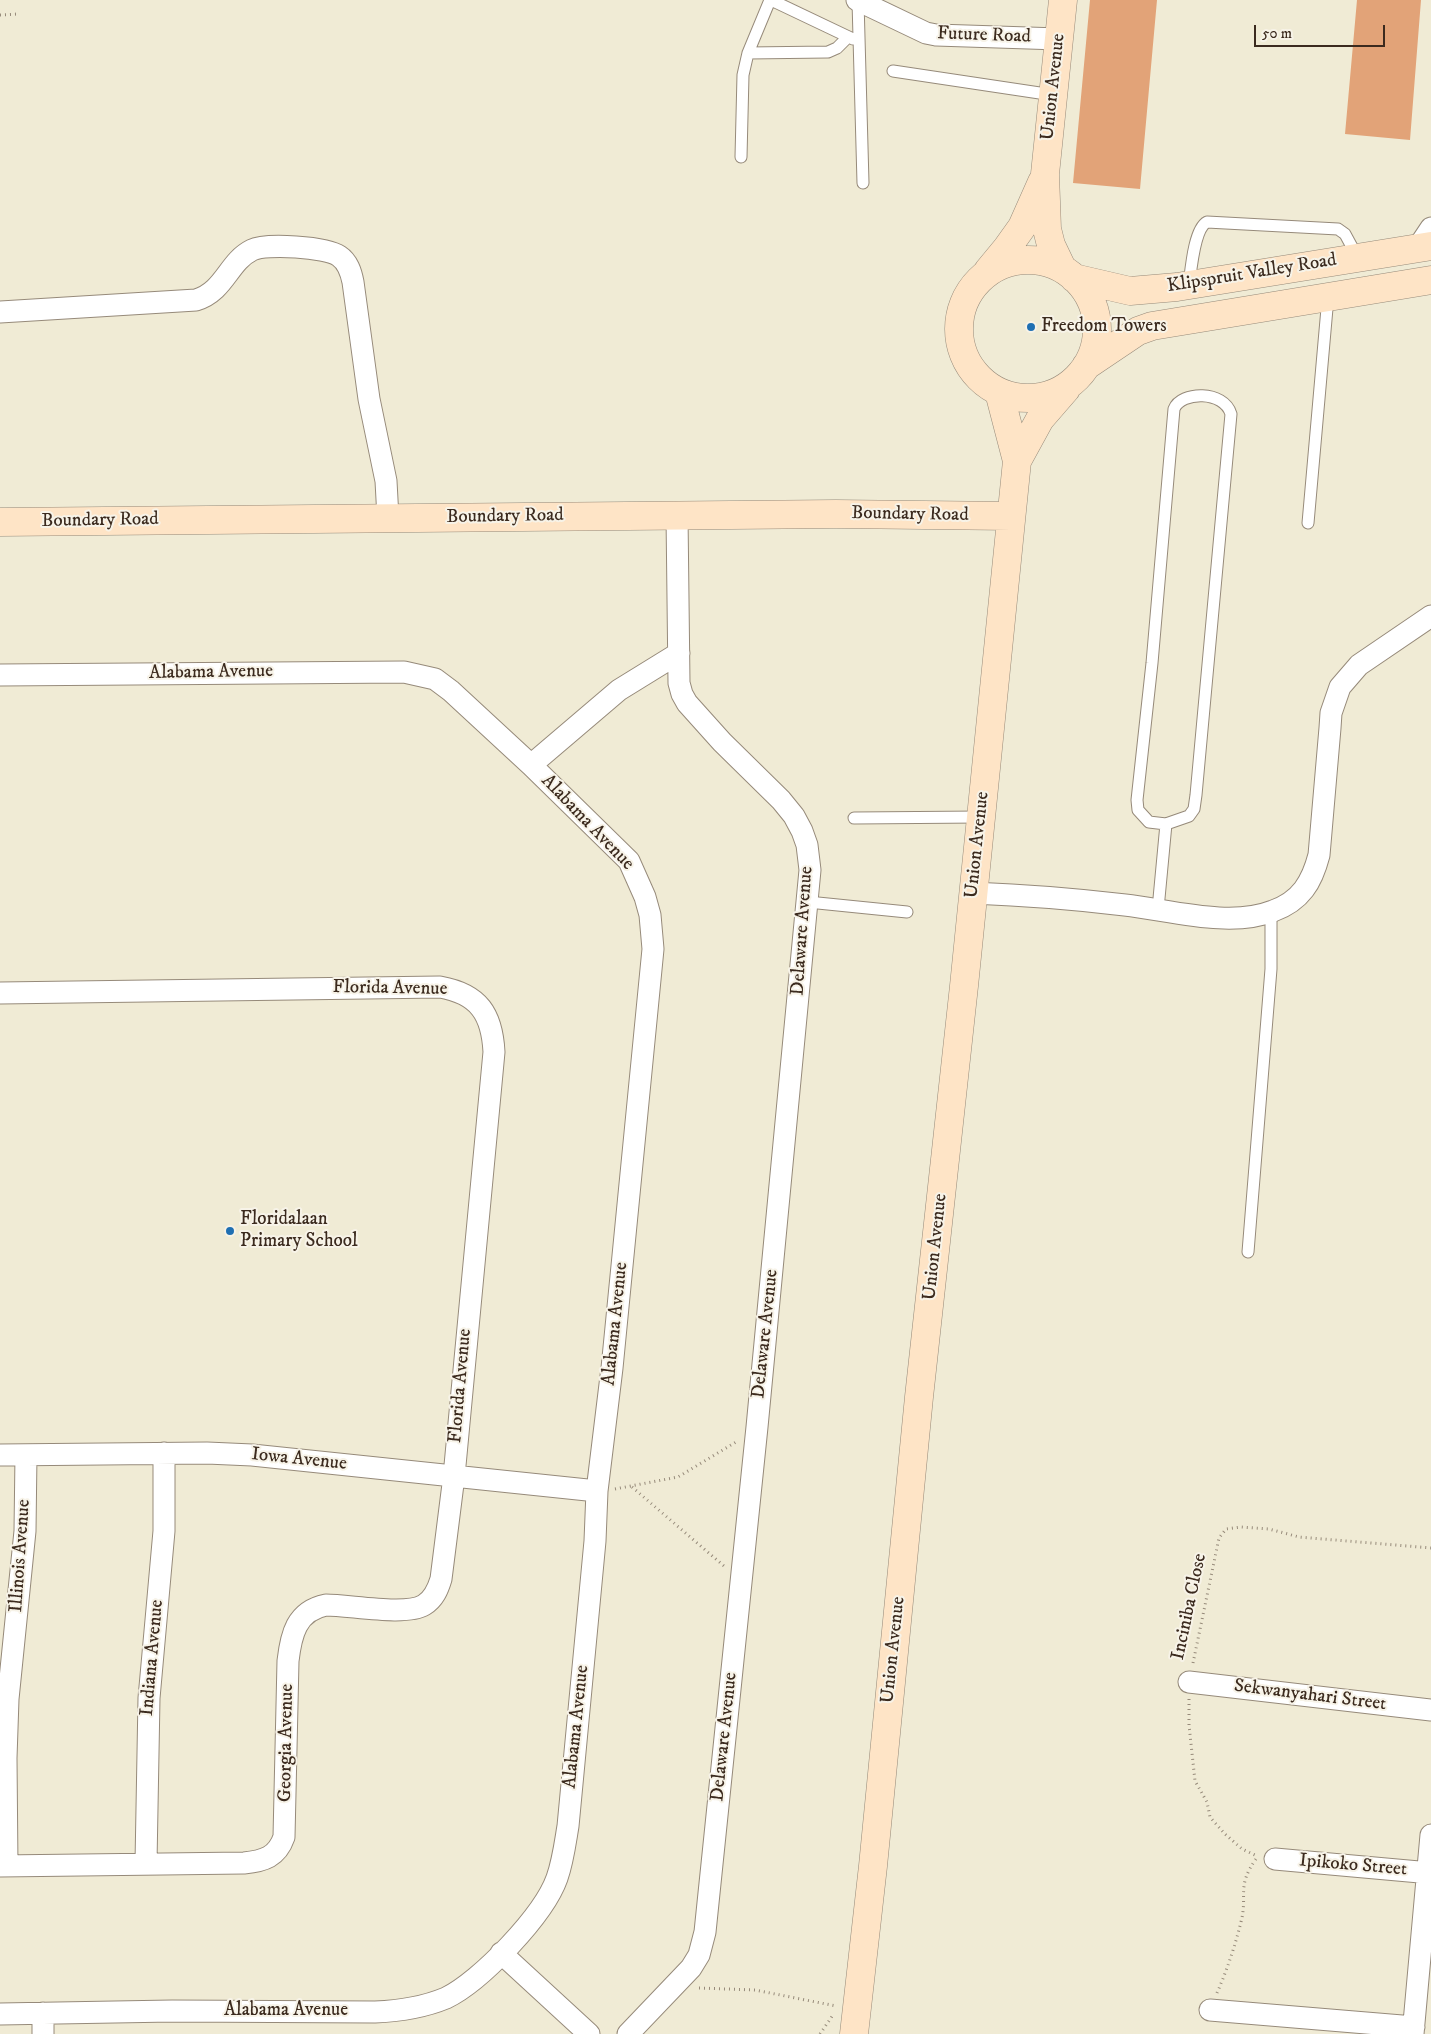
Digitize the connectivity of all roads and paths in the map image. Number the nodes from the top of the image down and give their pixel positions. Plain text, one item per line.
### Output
1 (770, 0) edge
2 (1063, 0) edge
3 (858, 1) edge
4 (18, 14) dead end
5 (0, 15) edge
6 (848, 37) junction
7 (1059, 39) junction
8 (860, 42) junction
9 (748, 53) junction
10 (893, 71) dead end
11 (1053, 95) junction
12 (741, 157) dead end
13 (1045, 174) junction
14 (863, 182) dead end
15 (1426, 241) edge
16 (1358, 258) junction
17 (986, 273) junction
18 (1068, 273) junction
19 (1431, 280) edge
20 (1189, 285) junction
21 (1328, 297) junction
22 (0, 312) edge
23 (1078, 375) junction
24 (999, 392) junction
25 (1017, 461) junction
26 (677, 515) junction
27 (1011, 516) junction
28 (388, 518) junction
29 (0, 522) edge
30 (1308, 523) dead end
31 (1431, 616) edge
32 (679, 653) junction
33 (0, 675) edge
34 (531, 765) junction
35 (981, 817) junction
36 (854, 818) dead end
37 (1166, 824) junction
38 (973, 893) junction
39 (808, 902) junction
40 (1158, 909) junction
41 (906, 912) dead end
42 (1271, 912) junction
43 (0, 992) edge
44 (1248, 1252) dead end
45 (757, 1427) junction
46 (164, 1453) junction
47 (0, 1455) edge
48 (26, 1455) junction
49 (454, 1476) junction
50 (632, 1486) junction
51 (598, 1491) junction
52 (1431, 1548) edge
53 (740, 1580) junction
54 (1189, 1682) junction
55 (1431, 1710) edge
56 (1431, 1835) edge
57 (1266, 1858) junction
58 (146, 1863) junction
59 (4, 1866) edge
60 (1429, 1873) edge
61 (501, 1953) junction
62 (676, 1985) junction
63 (1210, 2010) joint
64 (0, 2014) edge
65 (43, 2024) edge
66 (1413, 2030) edge
67 (588, 2034) edge
68 (628, 2034) edge
69 (820, 2034) edge
70 (854, 2034) edge

1 - 6 lane
1 - 9 lane
2 - 7 street, Union Avenue
3 - 7 street, Future Road
3 - 8 lane
4 - 5 path
6 - 8 lane
6 - 9 lane
7 - 11 street, Union Avenue
8 - 14 lane
9 - 12 lane
10 - 11 lane
11 - 13 street, Union Avenue
13 - 17 street, Union Avenue
13 - 18 street, Union Avenue
15 - 16 street, Klipspruit Valley Road
16 - 20 street, Klipspruit Valley Road
16 - 20 lane
17 - 18 street
17 - 24 street
18 - 20 street, Klipspruit Valley Road
18 - 23 street
19 - 21 street, Klipspruit Valley Road
21 - 23 street, Klipspruit Valley Road
21 - 30 lane
22 - 28 street
23 - 24 street
23 - 25 street, Union Avenue
24 - 25 street, Union Avenue
25 - 27 street, Union Avenue
26 - 27 street, Boundary Road
26 - 28 street, Boundary Road
26 - 32 street, Delaware Avenue
27 - 35 street, Union Avenue
28 - 29 street, Boundary Road
31 - 42 street
32 - 34 street
32 - 39 street, Delaware Avenue
33 - 34 street, Alabama Avenue
34 - 51 street, Alabama Avenue
35 - 36 lane
35 - 38 street, Union Avenue
37 - 37 lane
37 - 40 lane
38 - 40 street
38 - 70 street, Union Avenue
39 - 41 lane
39 - 45 street, Delaware Avenue
40 - 42 street
42 - 44 lane
43 - 49 street, Florida Avenue
45 - 50 path
45 - 53 street, Delaware Avenue
46 - 48 street, Iowa Avenue
46 - 49 street, Iowa Avenue
46 - 58 street, Indiana Avenue
47 - 48 street, Iowa Avenue
48 - 59 street, Illinois Avenue
49 - 51 street, Iowa Avenue
49 - 58 street, Georgia Avenue
50 - 51 path
50 - 53 path
51 - 61 street, Alabama Avenue
52 - 54 path, Inciniba Close
53 - 62 street, Delaware Avenue
54 - 55 street, Sekwanyahari Street
54 - 57 path, Inciniba Close
56 - 60 street
57 - 60 street, Ipikoko Street
57 - 63 path
58 - 59 street, Georgia Avenue
60 - 66 street
61 - 65 street, Alabama Avenue
61 - 67 street
62 - 68 street, Delaware Avenue
62 - 69 path
63 - 66 street
64 - 65 street, Alabama Avenue

